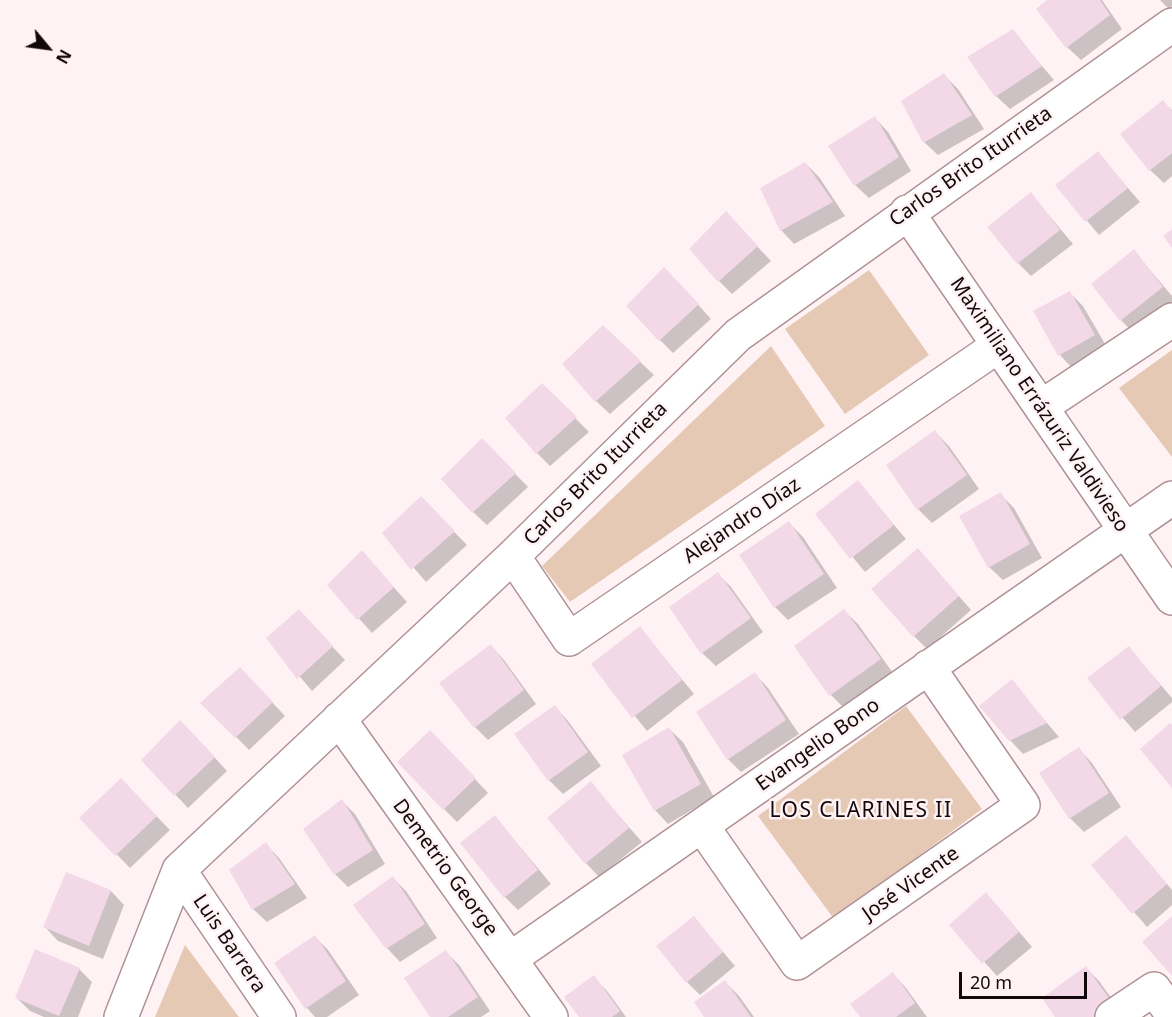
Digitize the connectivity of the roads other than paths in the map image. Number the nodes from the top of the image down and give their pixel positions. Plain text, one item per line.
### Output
1 (1172, 25) edge
2 (907, 212) junction
3 (1172, 320) edge
4 (999, 346) junction
5 (1041, 407) junction
6 (1172, 498) edge
7 (1126, 531) junction
8 (513, 556) junction
9 (1172, 598) edge
10 (928, 667) junction
11 (339, 719) junction
12 (702, 826) junction
13 (179, 870) junction
14 (510, 959) junction
15 (1172, 1014) edge
16 (122, 1017) edge
17 (279, 1017) edge
18 (551, 1017) edge
19 (1112, 1017) edge

1 - 2 street, Carlos Brito Iturrieta
2 - 4 street, Maximiliano Errázuriz Valdivieso
2 - 8 street, Carlos Brito Iturrieta
3 - 5 street
4 - 5 street, Maximiliano Errázuriz Valdivieso
4 - 8 street, Alejandro Díaz
5 - 7 street, Maximiliano Errázuriz Valdivieso
6 - 7 street, Evangelio Bono
7 - 9 street, Maximiliano Errázuriz Valdivieso
7 - 10 street, Evangelio Bono
8 - 11 street, Carlos Brito Iturrieta
10 - 12 street, Evangelio Bono
10 - 12 street, José Vicente
11 - 13 street, Carlos Brito Iturrieta
11 - 14 street, Demetrio George
12 - 14 street, Evangelio Bono
13 - 16 street, Carlos Brito Iturrieta
13 - 17 street, Luis Barrera
14 - 18 street, Demetrio George
15 - 19 street

